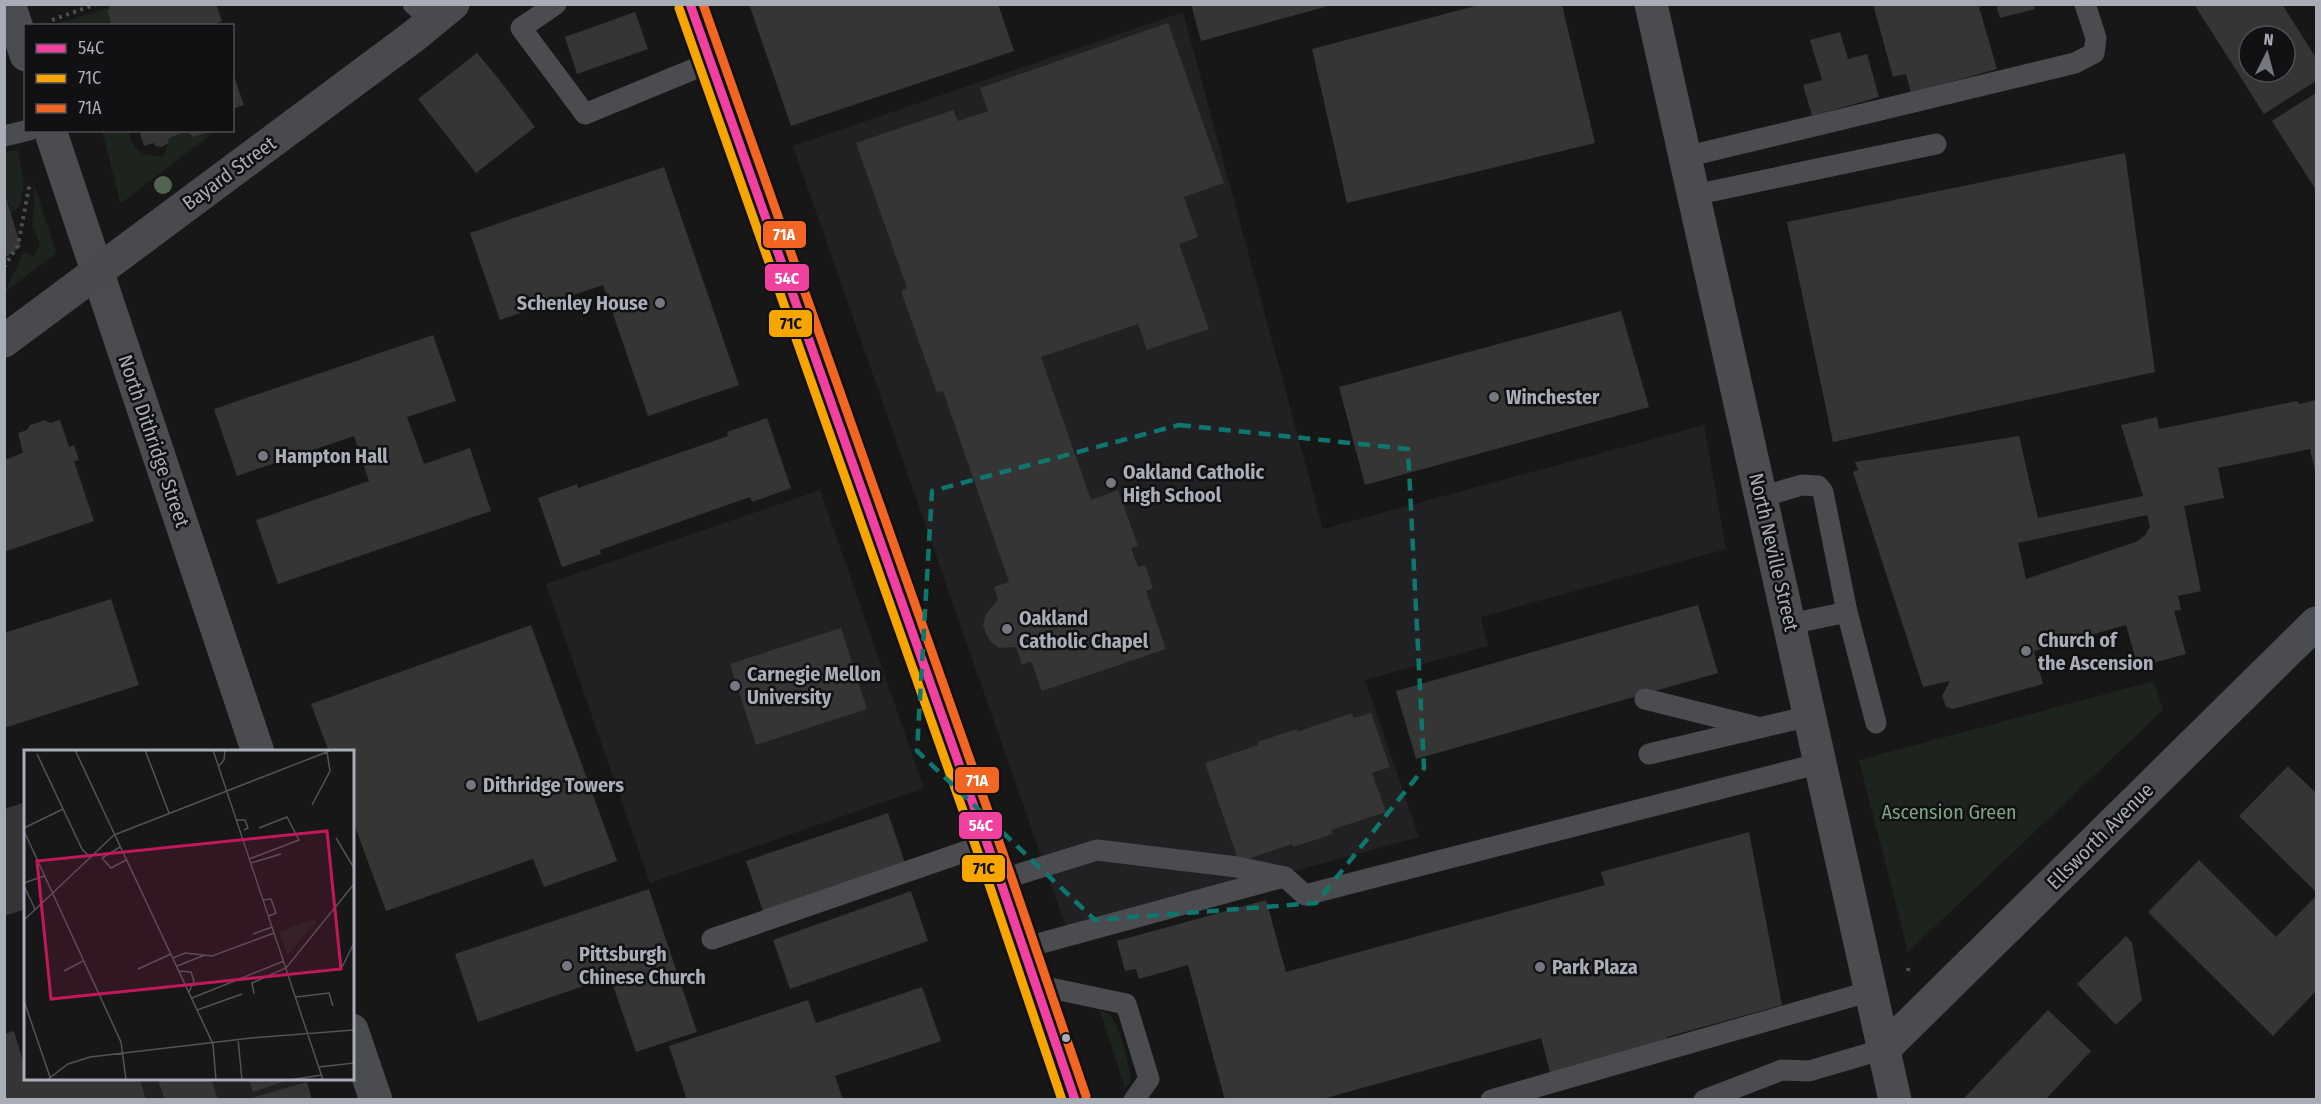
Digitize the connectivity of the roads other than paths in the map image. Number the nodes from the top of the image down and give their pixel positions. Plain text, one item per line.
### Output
1 (9, 4) edge
2 (556, 4) edge
3 (690, 4) edge
4 (1651, 4) edge
5 (2085, 4) edge
6 (433, 10) edge
7 (24, 49) edge
8 (711, 62) junction
9 (24, 131) edge
10 (51, 132) edge
11 (4, 136) edge
12 (1936, 144) dead end
13 (1685, 157) junction
14 (1694, 195) junction
15 (97, 270) junction
16 (4, 340) edge
17 (1761, 496) junction
18 (1847, 612) junction
19 (2316, 622) edge
20 (1790, 624) junction
21 (1645, 699) dead end
22 (1810, 716) junction
23 (1876, 723) dead end
24 (1760, 728) junction
25 (257, 750) edge
26 (1649, 754) dead end
27 (1821, 763) junction
28 (987, 844) junction
29 (1285, 877) junction
30 (1000, 880) junction
31 (712, 939) dead end
32 (1023, 948) junction
33 (1036, 985) junction
34 (1871, 991) junction
35 (354, 1036) edge
36 (1884, 1049) junction
37 (376, 1100) edge
38 (1075, 1100) edge
39 (1134, 1100) edge
40 (1491, 1100) edge
41 (1704, 1100) edge
42 (1895, 1100) edge

1 - 7 street
2 - 8 lane
3 - 8 main road
4 - 13 street, North Neville Street
5 - 13 lane
6 - 15 main road, Bayard Street
8 - 28 main road
9 - 11 lane
10 - 15 street, North Dithridge Street
12 - 14 lane
13 - 14 street, North Neville Street
14 - 17 street, North Neville Street
15 - 16 main road, Bayard Street
15 - 25 street, North Dithridge Street
17 - 18 lane
17 - 20 street, North Neville Street
18 - 20 lane
18 - 23 lane
19 - 36 street, Ellsworth Avenue
20 - 22 street, North Neville Street
21 - 24 lane
22 - 24 lane
22 - 27 street, North Neville Street
24 - 26 lane
27 - 29 lane
27 - 34 street, North Neville Street
28 - 30 main road
28 - 31 lane
29 - 30 lane
29 - 32 lane
30 - 32 main road
32 - 33 main road
33 - 38 main road
33 - 39 lane
34 - 36 street, North Neville Street
34 - 40 lane
35 - 37 street
36 - 41 lane
36 - 42 street, North Neville Street

